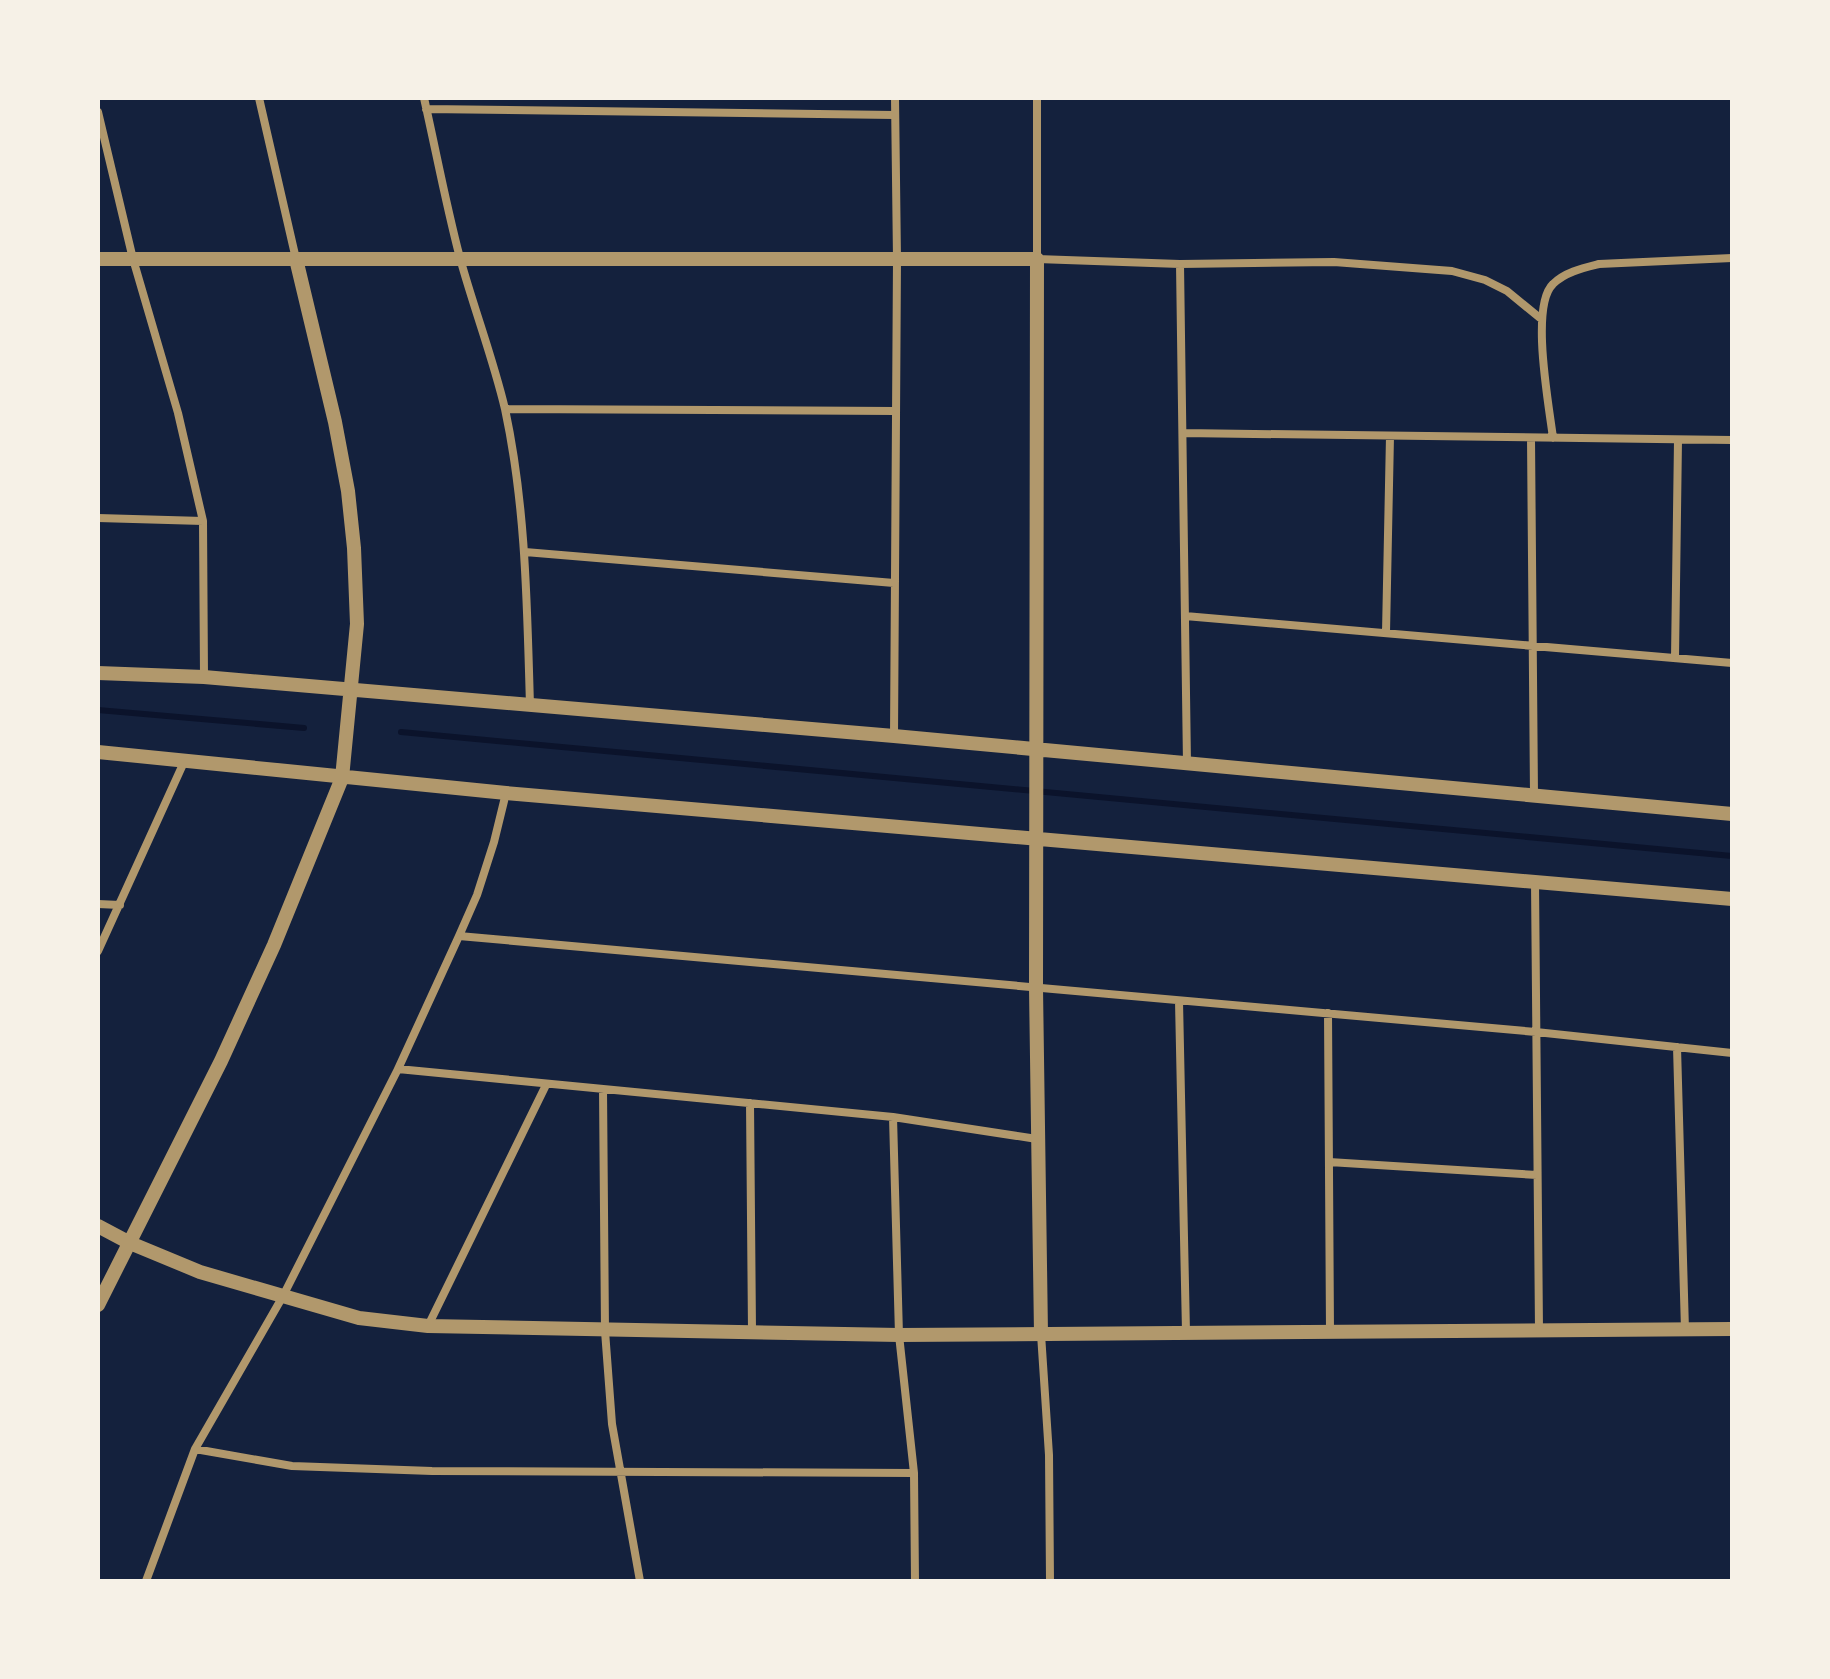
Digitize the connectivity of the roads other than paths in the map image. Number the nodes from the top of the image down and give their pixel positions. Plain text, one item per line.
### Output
1 (259, 98) edge
2 (424, 98) edge
3 (895, 98) edge
4 (1037, 98) edge
5 (426, 109) junction
6 (98, 112) edge
7 (894, 115) junction
8 (1732, 258) edge
9 (98, 259) edge
10 (133, 259) junction
11 (296, 259) junction
12 (460, 259) junction
13 (897, 259) junction
14 (1037, 259) junction
15 (1180, 264) junction
16 (1540, 318) junction
17 (505, 409) junction
18 (895, 411) junction
19 (1183, 433) junction
20 (1390, 436) junction
21 (1531, 438) junction
22 (1553, 438) junction
23 (1678, 440) junction
24 (1732, 440) edge
25 (98, 518) edge
26 (203, 521) junction
27 (525, 552) junction
28 (894, 583) junction
29 (1185, 616) junction
30 (1386, 633) junction
31 (1533, 645) junction
32 (1675, 658) junction
33 (1732, 663) edge
34 (98, 673) edge
35 (204, 677) junction
36 (351, 696) junction
37 (530, 705) junction
38 (894, 736) junction
39 (98, 752) edge
40 (1038, 753) junction
41 (184, 762) junction
42 (1188, 765) junction
43 (343, 773) junction
44 (506, 793) junction
45 (1534, 797) junction
46 (1732, 814) edge
47 (1037, 834) junction
48 (1535, 882) junction
49 (1732, 899) edge
50 (98, 904) edge
51 (120, 905) junction
52 (459, 936) junction
53 (98, 951) edge
54 (1036, 988) junction
55 (1179, 1001) junction
56 (1328, 1013) junction
57 (1536, 1032) junction
58 (1677, 1047) junction
59 (1732, 1053) edge
60 (398, 1069) junction
61 (546, 1085) junction
62 (603, 1089) junction
63 (750, 1103) junction
64 (893, 1117) junction
65 (1037, 1139) junction
66 (1329, 1162) junction
67 (1537, 1175) junction
68 (98, 1226) edge
69 (130, 1243) junction
70 (283, 1296) junction
71 (98, 1305) edge
72 (428, 1326) junction
73 (1732, 1329) edge
74 (1539, 1330) junction
75 (1685, 1330) junction
76 (605, 1331) junction
77 (752, 1331) junction
78 (1330, 1331) junction
79 (1186, 1332) junction
80 (1041, 1334) junction
81 (899, 1335) junction
82 (195, 1449) junction
83 (620, 1472) junction
84 (914, 1473) junction
85 (146, 1581) edge
86 (640, 1581) edge
87 (915, 1581) edge
88 (1050, 1581) edge

1 - 11 street
2 - 5 street
3 - 7 street
4 - 14 street
5 - 7 street
5 - 12 street
6 - 10 street
7 - 13 street
8 - 16 street
9 - 10 street
10 - 11 street
10 - 26 street
11 - 12 street
11 - 36 street
12 - 13 street
12 - 17 street
13 - 14 street
13 - 18 street
14 - 15 street
14 - 40 street
15 - 16 street
15 - 19 street
16 - 22 street
17 - 18 street
17 - 27 street
18 - 28 street
19 - 20 street
19 - 29 street
20 - 21 street
20 - 30 street
21 - 22 street
21 - 31 street
22 - 23 street
23 - 24 street
23 - 32 street
25 - 26 street
26 - 35 street
27 - 28 street
27 - 37 street
28 - 38 street
29 - 30 street
29 - 42 street
30 - 31 street
31 - 32 street
31 - 45 street
32 - 33 street
34 - 35 street
35 - 36 street
36 - 37 street
36 - 43 street
37 - 38 street
38 - 40 street
39 - 41 street
40 - 42 street
40 - 47 street
41 - 43 street
41 - 51 street
42 - 45 street
43 - 44 street
43 - 69 street
44 - 47 street
44 - 52 street
45 - 46 street
47 - 48 street
47 - 54 street
48 - 49 street
48 - 57 street
50 - 51 street
51 - 53 street
52 - 54 street
52 - 60 street
54 - 55 street
54 - 65 street
55 - 56 street
55 - 79 street
56 - 57 street
56 - 66 street
57 - 58 street
57 - 67 street
58 - 59 street
58 - 75 street
60 - 61 street
60 - 70 street
61 - 62 street
61 - 72 street
62 - 63 street
62 - 76 street
63 - 64 street
63 - 77 street
64 - 65 street
64 - 81 street
65 - 80 street
66 - 67 street
66 - 78 street
67 - 74 street
68 - 69 street
69 - 70 street
69 - 71 street
70 - 72 street
70 - 82 street
72 - 76 street
73 - 75 street
74 - 75 street
74 - 78 street
76 - 77 street
76 - 83 street
77 - 81 street
78 - 79 street
79 - 80 street
80 - 81 street
80 - 88 street
81 - 84 street
82 - 83 street
82 - 85 street
83 - 84 street
83 - 86 street
84 - 87 street

